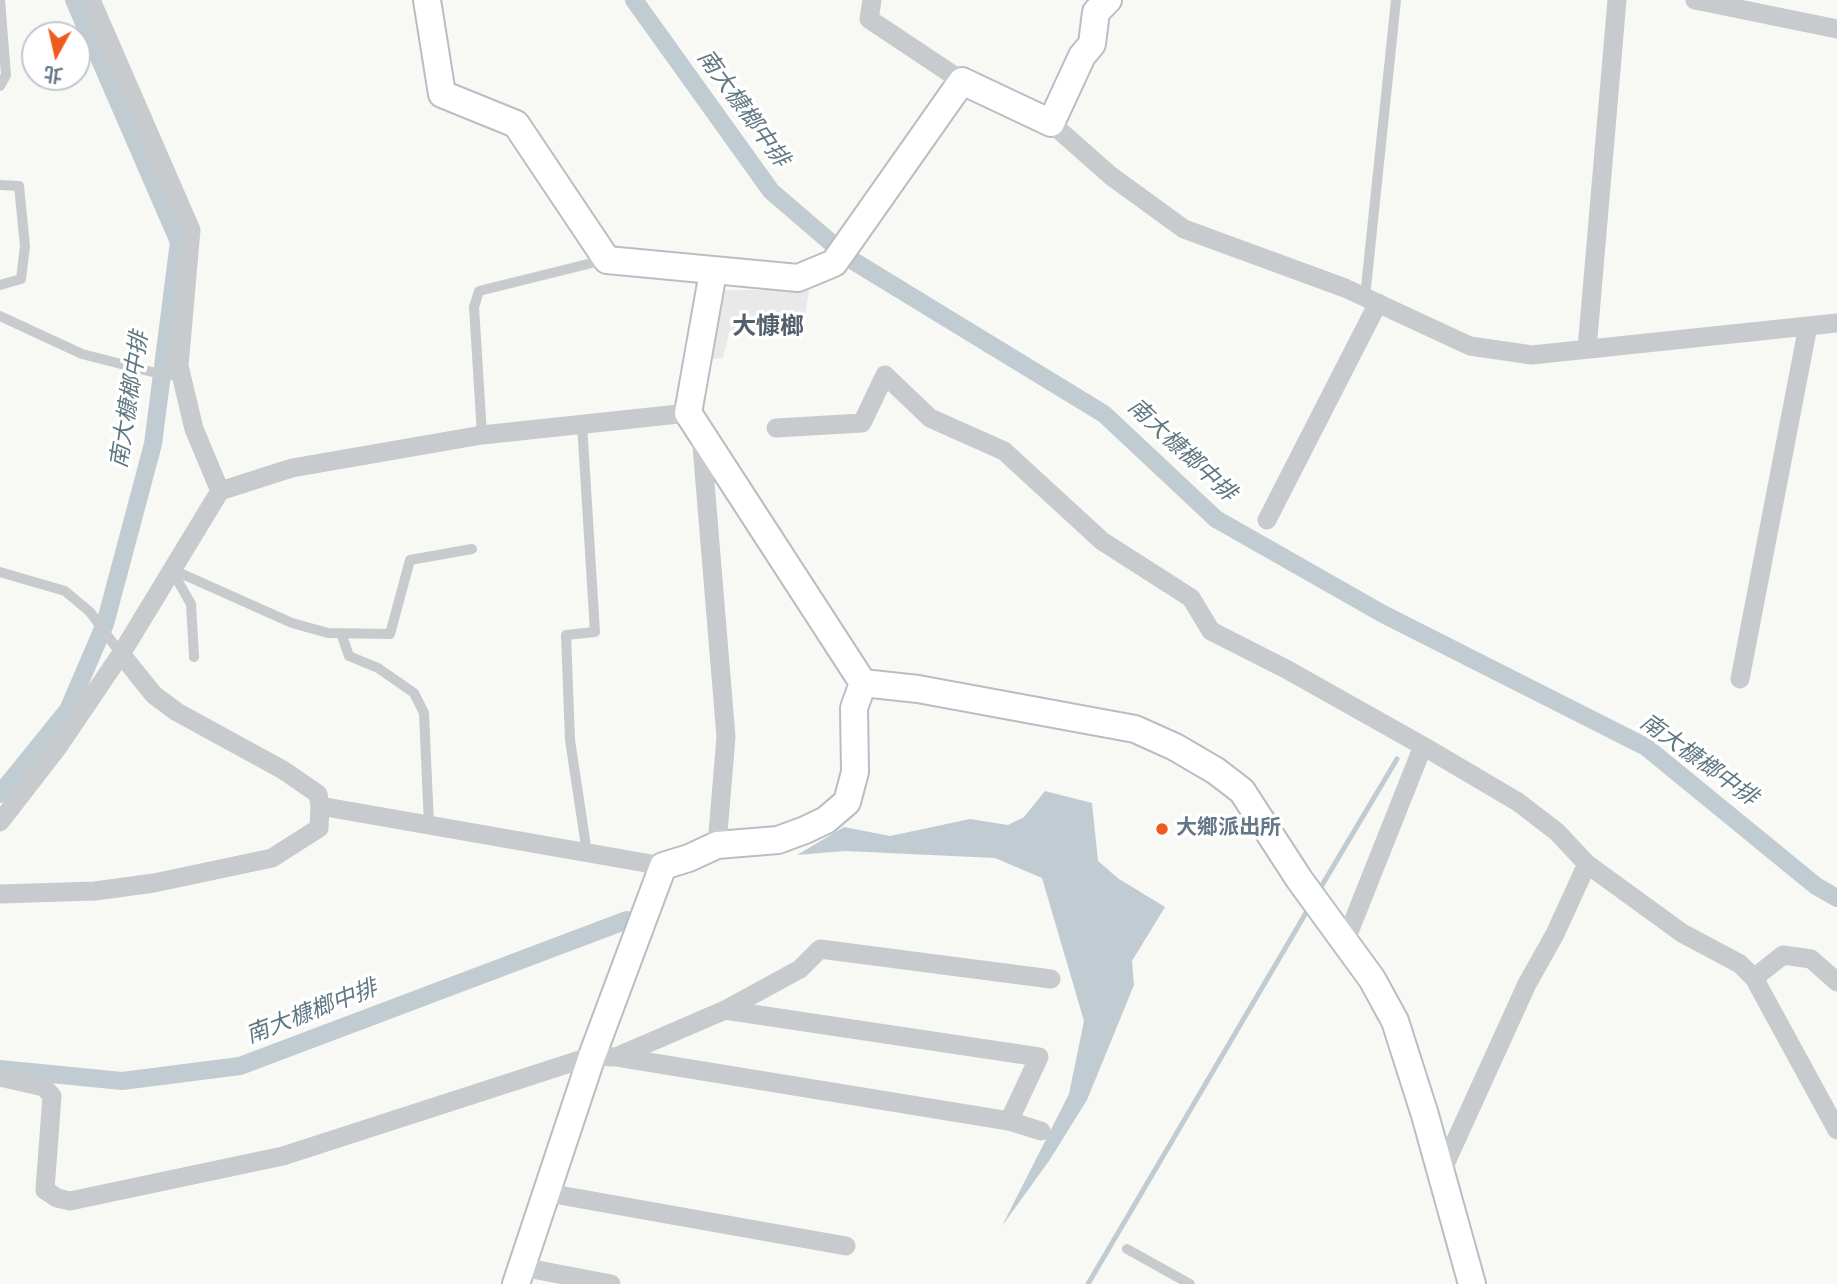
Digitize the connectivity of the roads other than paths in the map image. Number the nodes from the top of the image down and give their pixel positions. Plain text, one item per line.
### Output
1 (0, 0) edge
2 (91, 0) edge
3 (427, 0) edge
4 (872, 0) edge
5 (1108, 0) edge
6 (1396, 0) edge
7 (1617, 0) edge
8 (1695, 0) edge
9 (1837, 29) edge
10 (962, 81) junction
11 (0, 86) edge
12 (1051, 122) junction
13 (0, 185) edge
14 (607, 260) junction
15 (713, 272) junction
16 (0, 285) edge
17 (1372, 300) junction
18 (0, 316) edge
19 (1837, 323) edge
20 (1808, 326) junction
21 (1587, 349) junction
22 (181, 376) junction
23 (582, 424) junction
24 (694, 424) junction
25 (776, 428) dead end
26 (482, 435) junction
27 (220, 491) junction
28 (1267, 520) dead end
29 (471, 548) dead end
30 (171, 569) junction
31 (0, 572) edge
32 (341, 633) junction
33 (121, 654) junction
34 (194, 657) dead end
35 (1740, 678) dead end
36 (863, 683) junction
37 (1423, 746) junction
38 (320, 806) junction
39 (0, 822) edge
40 (429, 825) junction
41 (717, 845) junction
42 (587, 853) junction
43 (1587, 864) junction
44 (663, 866) junction
45 (0, 894) edge
46 (1345, 942) junction
47 (1051, 978) dead end
48 (1754, 978) junction
49 (1837, 982) edge
50 (725, 1010) junction
51 (604, 1057) junction
52 (0, 1077) edge
53 (1009, 1122) junction
54 (1041, 1130) dead end
55 (1837, 1130) edge
56 (1441, 1173) junction
57 (548, 1193) junction
58 (846, 1246) dead end
59 (1127, 1249) dead end
60 (519, 1276) edge
61 (611, 1284) edge
62 (1189, 1284) edge
63 (1472, 1284) edge

1 - 11 lane
2 - 22 street
3 - 14 street
4 - 10 street
5 - 12 street
6 - 17 lane
7 - 21 street
8 - 9 street
10 - 12 street
10 - 15 street
12 - 17 street
13 - 16 lane
14 - 15 street
14 - 26 lane
15 - 24 street
17 - 21 street
17 - 28 street
18 - 22 lane
19 - 20 street
20 - 21 street
20 - 35 street
22 - 27 street
23 - 24 street
23 - 26 street
23 - 42 lane
24 - 36 street
24 - 41 street
25 - 37 street
26 - 27 street
27 - 30 street
29 - 32 lane
30 - 32 lane
30 - 33 street
30 - 34 lane
31 - 33 lane
32 - 40 lane
33 - 38 street
33 - 39 street
36 - 41 street
36 - 46 street
37 - 43 street
37 - 46 street
38 - 40 street
38 - 45 street
40 - 42 street
41 - 44 street
42 - 44 street
43 - 48 street
43 - 56 street
44 - 51 street
46 - 56 street
47 - 50 street
48 - 49 street
48 - 55 street
50 - 51 street
50 - 53 street
51 - 52 street
51 - 53 street
51 - 57 street
53 - 54 street
56 - 63 street
57 - 58 street
57 - 60 street
59 - 62 lane
60 - 61 street

